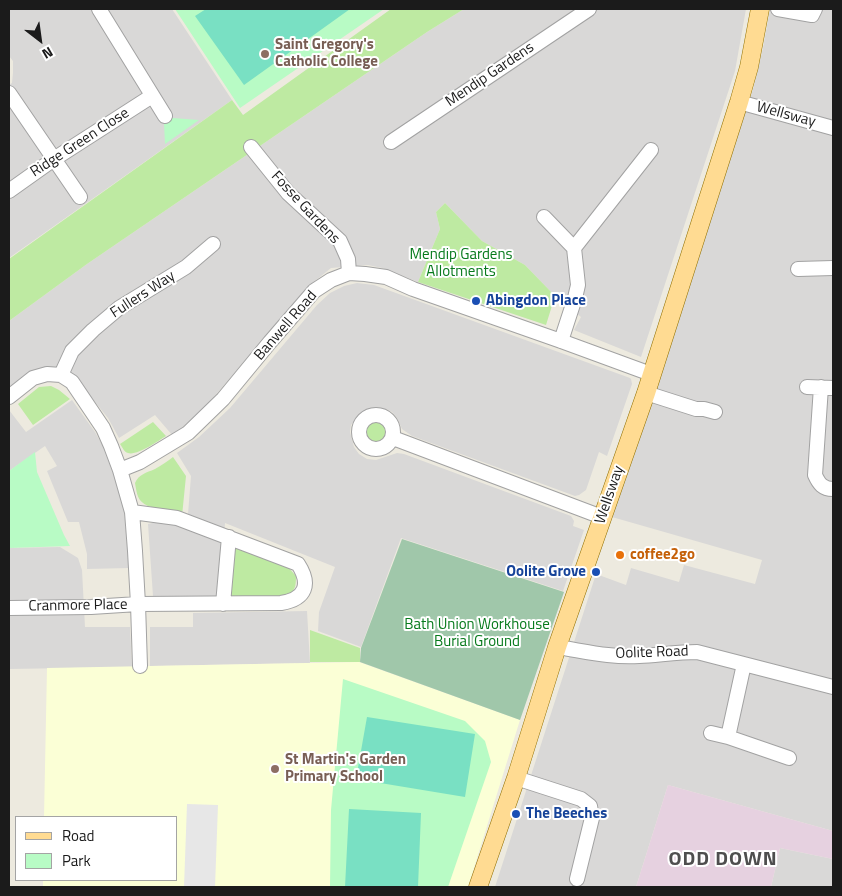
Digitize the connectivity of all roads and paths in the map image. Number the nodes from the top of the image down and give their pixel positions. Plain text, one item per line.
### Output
1 (99, 9) edge
2 (589, 9) edge
3 (760, 9) edge
4 (778, 9) edge
5 (815, 9) edge
6 (9, 93) edge
7 (152, 96) junction
8 (739, 102) junction
9 (165, 116) dead end
10 (833, 128) edge
11 (391, 142) dead end
12 (251, 147) dead end
13 (651, 150) dead end
14 (54, 159) junction
15 (9, 191) edge
16 (80, 197) dead end
17 (544, 216) dead end
18 (213, 244) dead end
19 (574, 248) junction
20 (833, 268) edge
21 (798, 269) dead end
22 (348, 274) junction
23 (561, 341) junction
24 (651, 374) junction
25 (61, 375) junction
26 (820, 388) edge
27 (646, 393) junction
28 (9, 397) edge
29 (715, 412) dead end
30 (393, 438) dead end
31 (120, 470) junction
32 (833, 489) edge
33 (132, 512) junction
34 (602, 517) junction
35 (229, 537) junction
36 (138, 604) junction
37 (223, 604) junction
38 (9, 608) edge
39 (557, 647) junction
40 (744, 664) junction
41 (140, 666) dead end
42 (833, 687) edge
43 (711, 733) dead end
44 (728, 737) junction
45 (789, 758) dead end
46 (516, 778) junction
47 (577, 879) dead end
48 (478, 887) edge

1 - 7 street
2 - 11 street, Mendip Gardens
3 - 8 main road, Wellsway
4 - 5 street
6 - 14 street
7 - 9 street
7 - 14 street, Ridge Green Close
8 - 10 street, Wellsway
8 - 24 main road, Wellsway
12 - 22 street, Fosse Gardens
13 - 19 street
14 - 15 street, Ridge Green Close
14 - 16 street
17 - 19 street
18 - 25 street, Fullers Way
19 - 23 street
20 - 21 street
22 - 23 street, Banwell Road
22 - 31 street, Banwell Road
23 - 24 street, Banwell Road
24 - 27 main road, Wellsway
25 - 28 street
25 - 31 street, Cranmore Place
26 - 32 street
27 - 29 street
27 - 34 main road, Wellsway
30 - 34 street
31 - 33 street, Cranmore Place
33 - 35 street
33 - 36 street, Cranmore Place
34 - 39 main road, Wellsway
35 - 37 street
35 - 37 street
36 - 37 street
36 - 38 street, Cranmore Place
36 - 41 street
39 - 40 street, Oolite Road
39 - 46 main road, Wellsway
40 - 42 street, Oolite Road
40 - 44 street
43 - 44 street
44 - 45 street
46 - 47 street
46 - 48 main road, Wellsway

